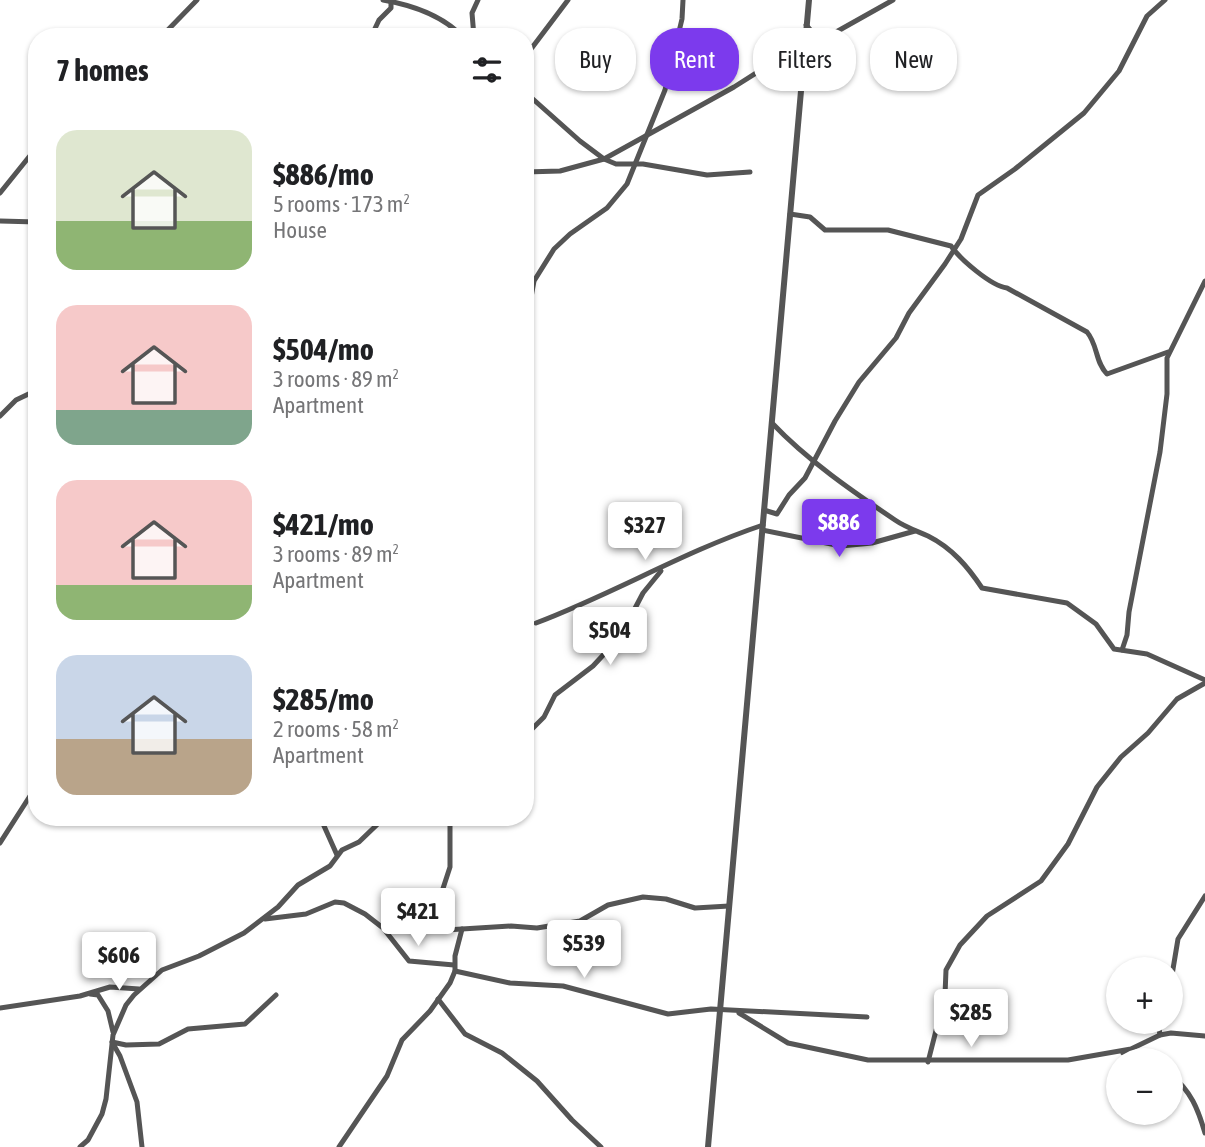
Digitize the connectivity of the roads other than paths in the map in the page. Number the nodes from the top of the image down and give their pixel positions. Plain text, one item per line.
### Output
1 (197, 0) edge
2 (383, 0) edge
3 (478, 0) edge
4 (568, 0) edge
5 (683, 0) edge
6 (809, 0) edge
7 (893, 0) edge
8 (1165, 0) edge
9 (391, 1) edge
10 (806, 25) junction
11 (170, 28) edge
12 (375, 28) edge
13 (455, 28) edge
14 (473, 28) edge
15 (806, 28) edge
16 (809, 28) edge
17 (843, 28) edge
18 (534, 45) edge
19 (753, 75) edge
20 (801, 91) edge
21 (534, 100) edge
22 (647, 135) junction
23 (28, 158) edge
24 (604, 159) junction
25 (633, 164) junction
26 (534, 172) edge
27 (750, 172) dead end
28 (0, 193) edge
29 (790, 214) junction
30 (0, 221) edge
31 (28, 222) edge
32 (954, 250) junction
33 (1205, 281) edge
34 (534, 283) edge
35 (1168, 352) junction
36 (28, 394) edge
37 (0, 416) edge
38 (772, 423) junction
39 (815, 460) junction
40 (764, 510) junction
41 (763, 527) junction
42 (915, 531) junction
43 (663, 568) junction
44 (536, 623) dead end
45 (1122, 650) junction
46 (1205, 681) edge
47 (534, 727) edge
48 (28, 799) edge
49 (324, 826) edge
50 (376, 826) edge
51 (450, 826) edge
52 (0, 843) edge
53 (337, 855) junction
54 (1205, 896) edge
55 (729, 906) junction
56 (259, 921) junction
57 (433, 928) junction
58 (383, 929) junction
59 (462, 929) junction
60 (1175, 957) edge
61 (455, 968) junction
62 (139, 989) junction
63 (87, 993) junction
64 (276, 995) dead end
65 (721, 998) junction
66 (438, 999) junction
67 (0, 1008) edge
68 (710, 1009) junction
69 (720, 1011) junction
70 (739, 1013) junction
71 (867, 1017) dead end
72 (1160, 1035) joint
73 (1204, 1038) edge
74 (113, 1039) junction
75 (1129, 1048) edge
76 (1106, 1054) edge
77 (928, 1062) junction
78 (1183, 1085) edge
79 (1205, 1133) edge
80 (80, 1147) edge
81 (142, 1147) edge
82 (339, 1147) edge
83 (601, 1147) edge
84 (708, 1147) edge

1 - 11 street
2 - 9 street
3 - 14 street
4 - 18 street
5 - 22 street
6 - 10 street
7 - 17 street
8 - 32 street
9 - 12 street
9 - 13 street
10 - 15 street
10 - 16 street
19 - 22 street
20 - 29 street
21 - 24 street
22 - 24 street
22 - 25 street
23 - 28 street
24 - 25 street
24 - 26 street
25 - 27 street
25 - 34 street
29 - 32 street
29 - 38 street
30 - 31 street
32 - 35 street
32 - 39 street
33 - 35 street
35 - 45 street
36 - 37 street
38 - 39 street
38 - 40 street
39 - 40 street
39 - 42 street
40 - 41 street
41 - 42 street
41 - 43 street
41 - 55 street
42 - 45 street
43 - 44 street
43 - 47 street
45 - 46 street
46 - 77 street
48 - 52 street
49 - 53 street
50 - 53 street
51 - 57 street
53 - 56 street
54 - 60 street
55 - 59 street
55 - 65 street
56 - 58 street
56 - 62 street
57 - 58 street
57 - 59 street
58 - 61 street
59 - 61 street
61 - 66 street
61 - 68 street
62 - 63 street
62 - 74 street
63 - 67 street
63 - 74 street
64 - 74 street
65 - 68 street
65 - 69 street
66 - 82 street
66 - 83 street
68 - 69 street
69 - 70 street
69 - 84 street
70 - 71 street
70 - 77 street
72 - 73 street
72 - 75 street
74 - 80 street
74 - 81 street
76 - 77 street
78 - 79 street

